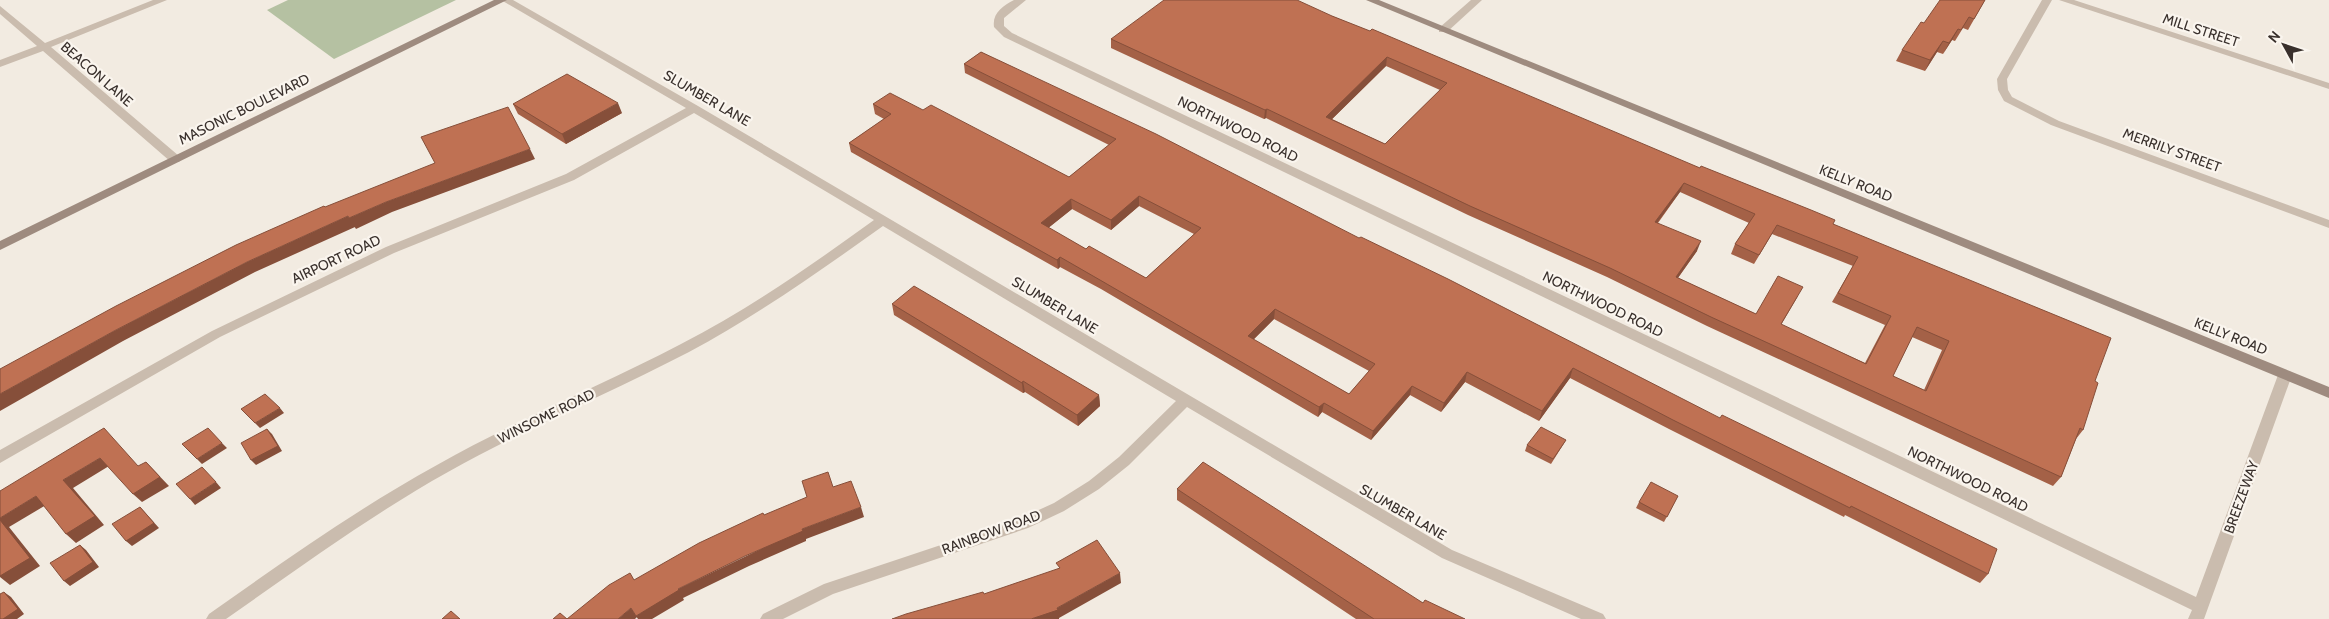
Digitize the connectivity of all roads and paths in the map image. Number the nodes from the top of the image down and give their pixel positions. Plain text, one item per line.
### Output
1 (162, 0) edge
2 (502, 0) edge
3 (506, 0) edge
4 (1021, 0) edge
5 (1371, 0) edge
6 (1477, 0) edge
7 (2047, 0) edge
8 (2064, 0) edge
9 (0, 9) edge
10 (1444, 30) junction
11 (43, 46) junction
12 (0, 64) edge
13 (2329, 86) edge
14 (694, 108) junction
15 (175, 160) junction
16 (883, 220) junction
17 (2329, 224) edge
18 (0, 246) edge
19 (2285, 375) junction
20 (2329, 393) edge
21 (1186, 400) junction
22 (0, 457) edge
23 (2198, 613) edge
24 (214, 619) edge
25 (768, 619) edge
26 (1598, 619) edge

1 - 11 street
2 - 15 street, MASONIC BOULEVARD
3 - 14 street, SLUMBER LANE
4 - 23 street, NORTHWOOD ROAD
5 - 10 street, KELLY ROAD
6 - 10 street
7 - 17 street, MERRILY STREET
8 - 13 street, MILL STREET
9 - 11 street, BEACON LANE
10 - 19 street, KELLY ROAD
11 - 12 street
11 - 15 street, BEACON LANE
14 - 16 street, SLUMBER LANE
14 - 22 street, AIRPORT ROAD
15 - 18 street, MASONIC BOULEVARD
16 - 21 street, SLUMBER LANE
16 - 24 street, WINSOME ROAD
19 - 20 street, KELLY ROAD
19 - 23 street, BREEZEWAY
21 - 25 street, RAINBOW ROAD
21 - 26 street, SLUMBER LANE

